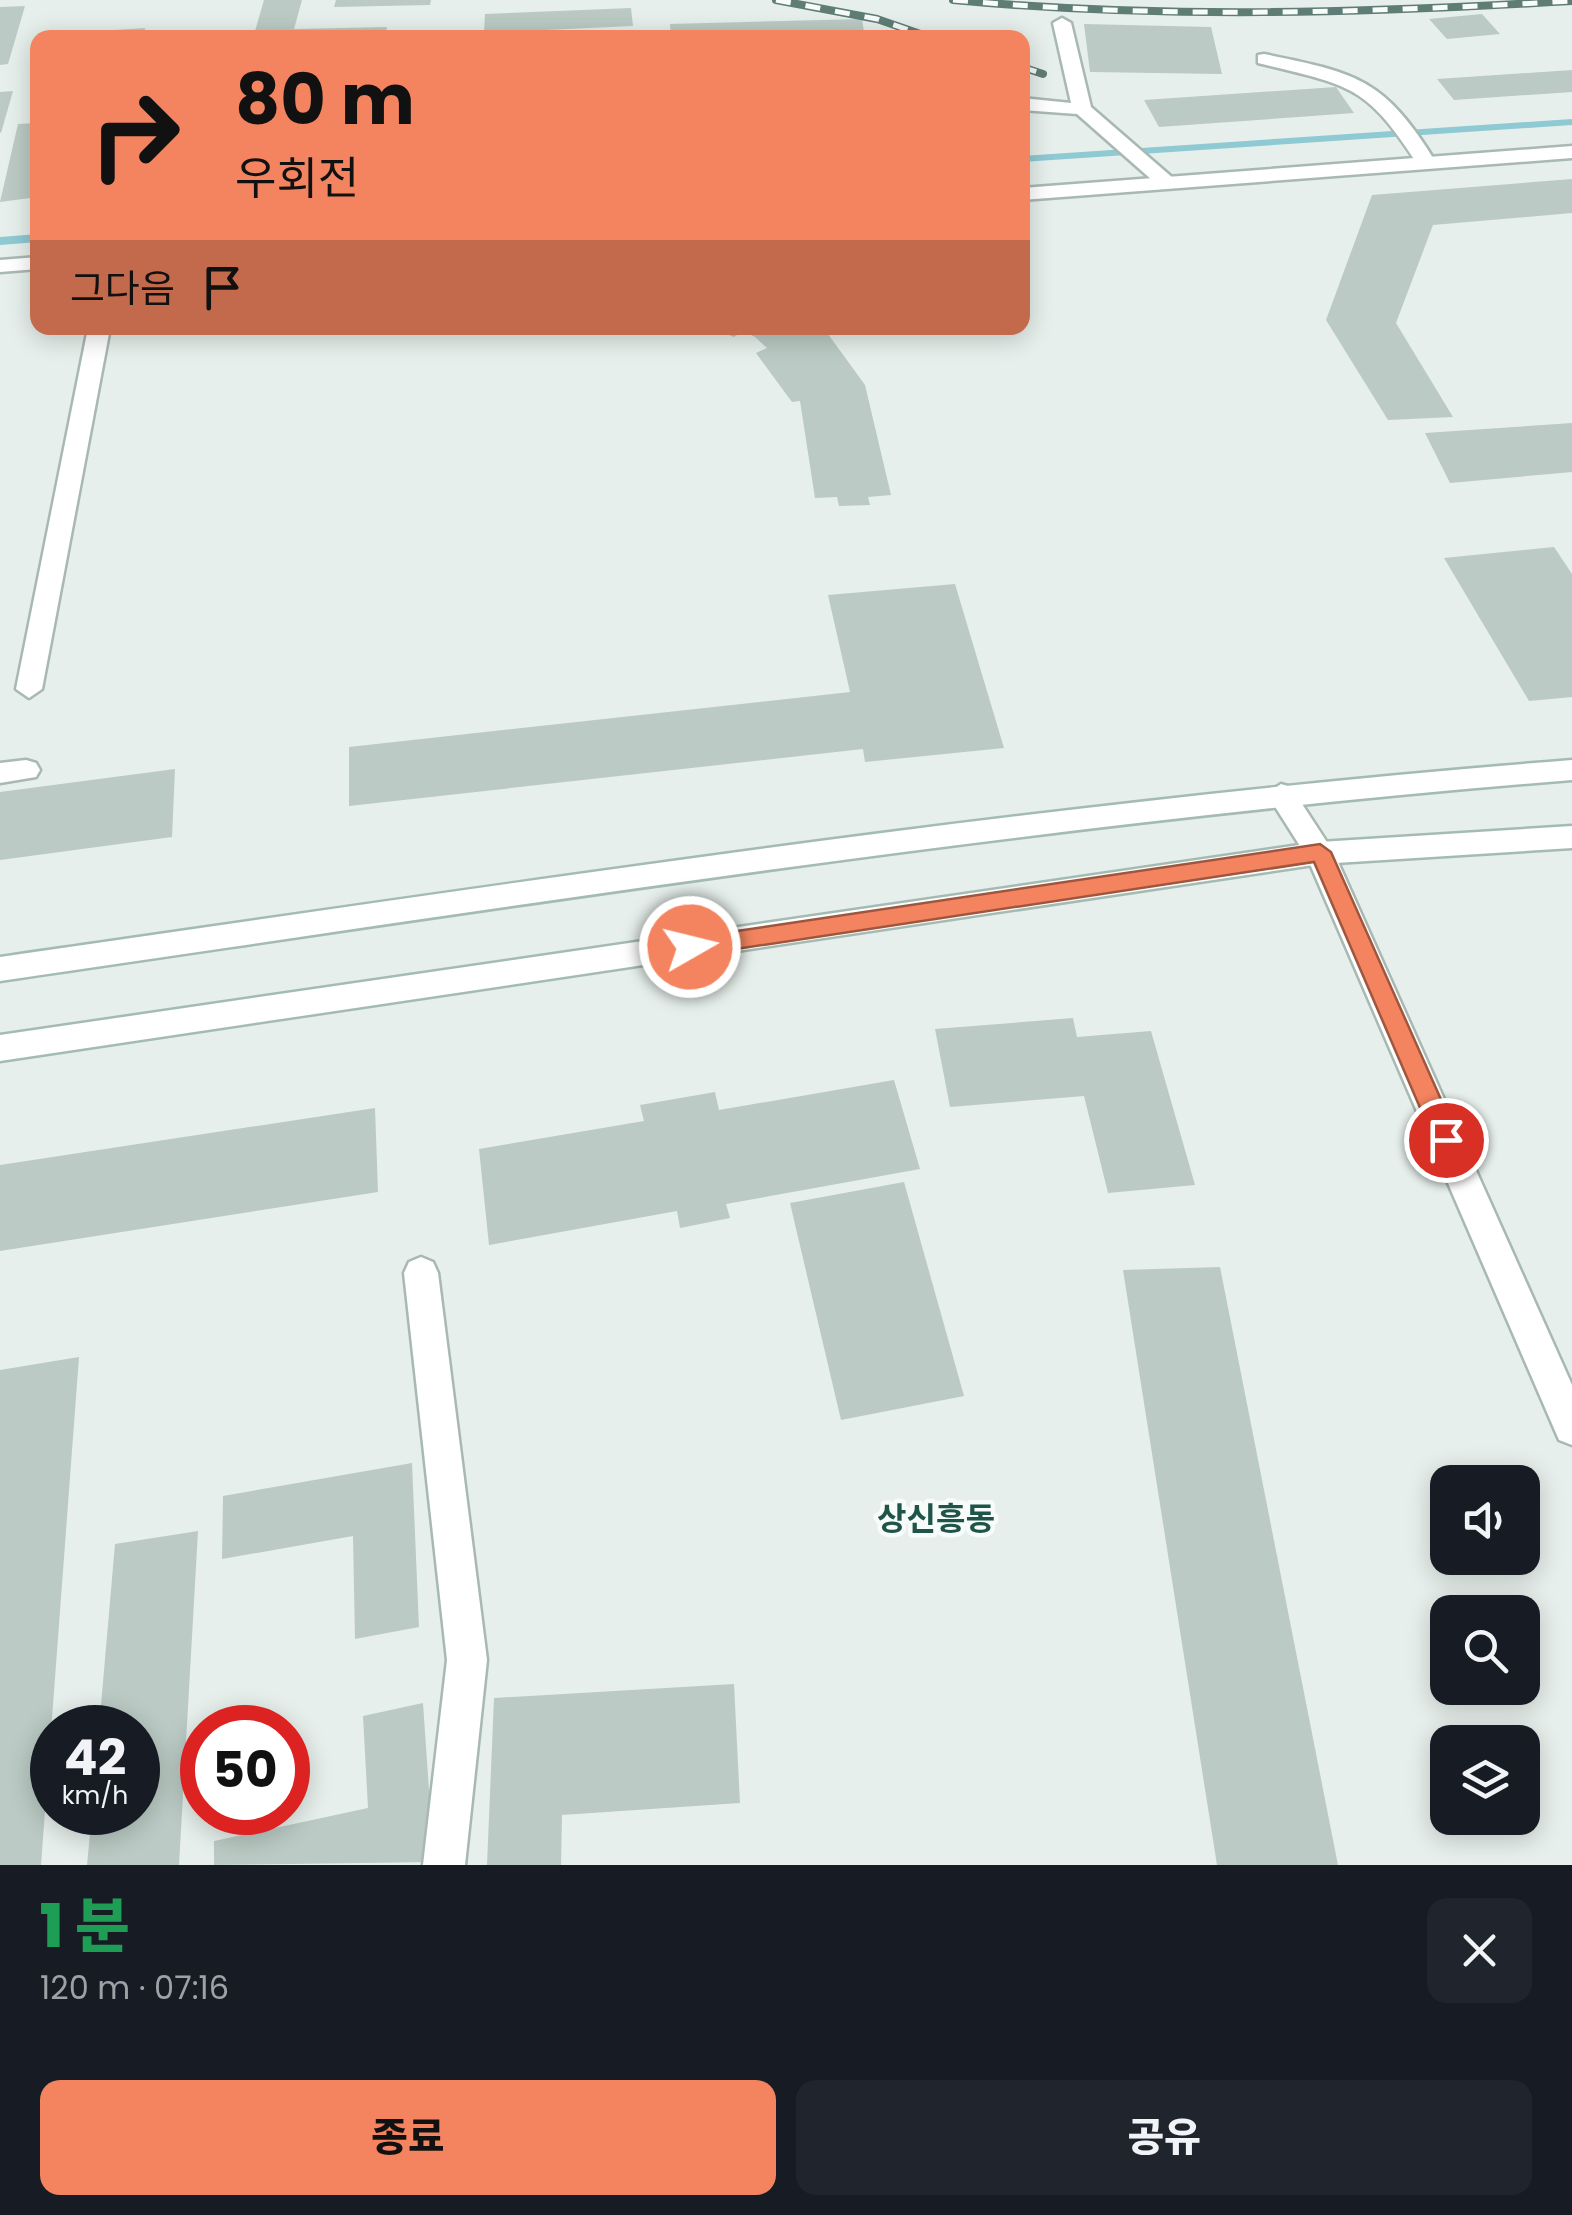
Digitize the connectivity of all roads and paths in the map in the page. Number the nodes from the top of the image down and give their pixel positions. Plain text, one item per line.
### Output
1 (1062, 22) dead end
2 (1264, 59) dead end
3 (1030, 105) edge
4 (1082, 110) junction
5 (1572, 152) edge
6 (1426, 164) junction
7 (1162, 177) junction
8 (1030, 193) edge
9 (30, 264) edge
10 (0, 266) edge
11 (98, 335) edge
12 (28, 689) dead end
13 (1572, 770) edge
14 (1281, 794) junction
15 (1572, 837) edge
16 (1320, 852) junction
17 (0, 969) edge
18 (0, 1048) edge
19 (421, 1273) dead end
20 (1572, 1427) edge
21 (444, 1865) edge

1 - 4 main road
2 - 6 main road
3 - 4 main road
4 - 7 main road
5 - 6 main road
6 - 7 main road
7 - 8 main road
9 - 10 main road
11 - 12 main road
13 - 14 main road
14 - 16 main road
14 - 17 main road
15 - 16 main road
16 - 18 main road
16 - 20 main road
19 - 21 main road

